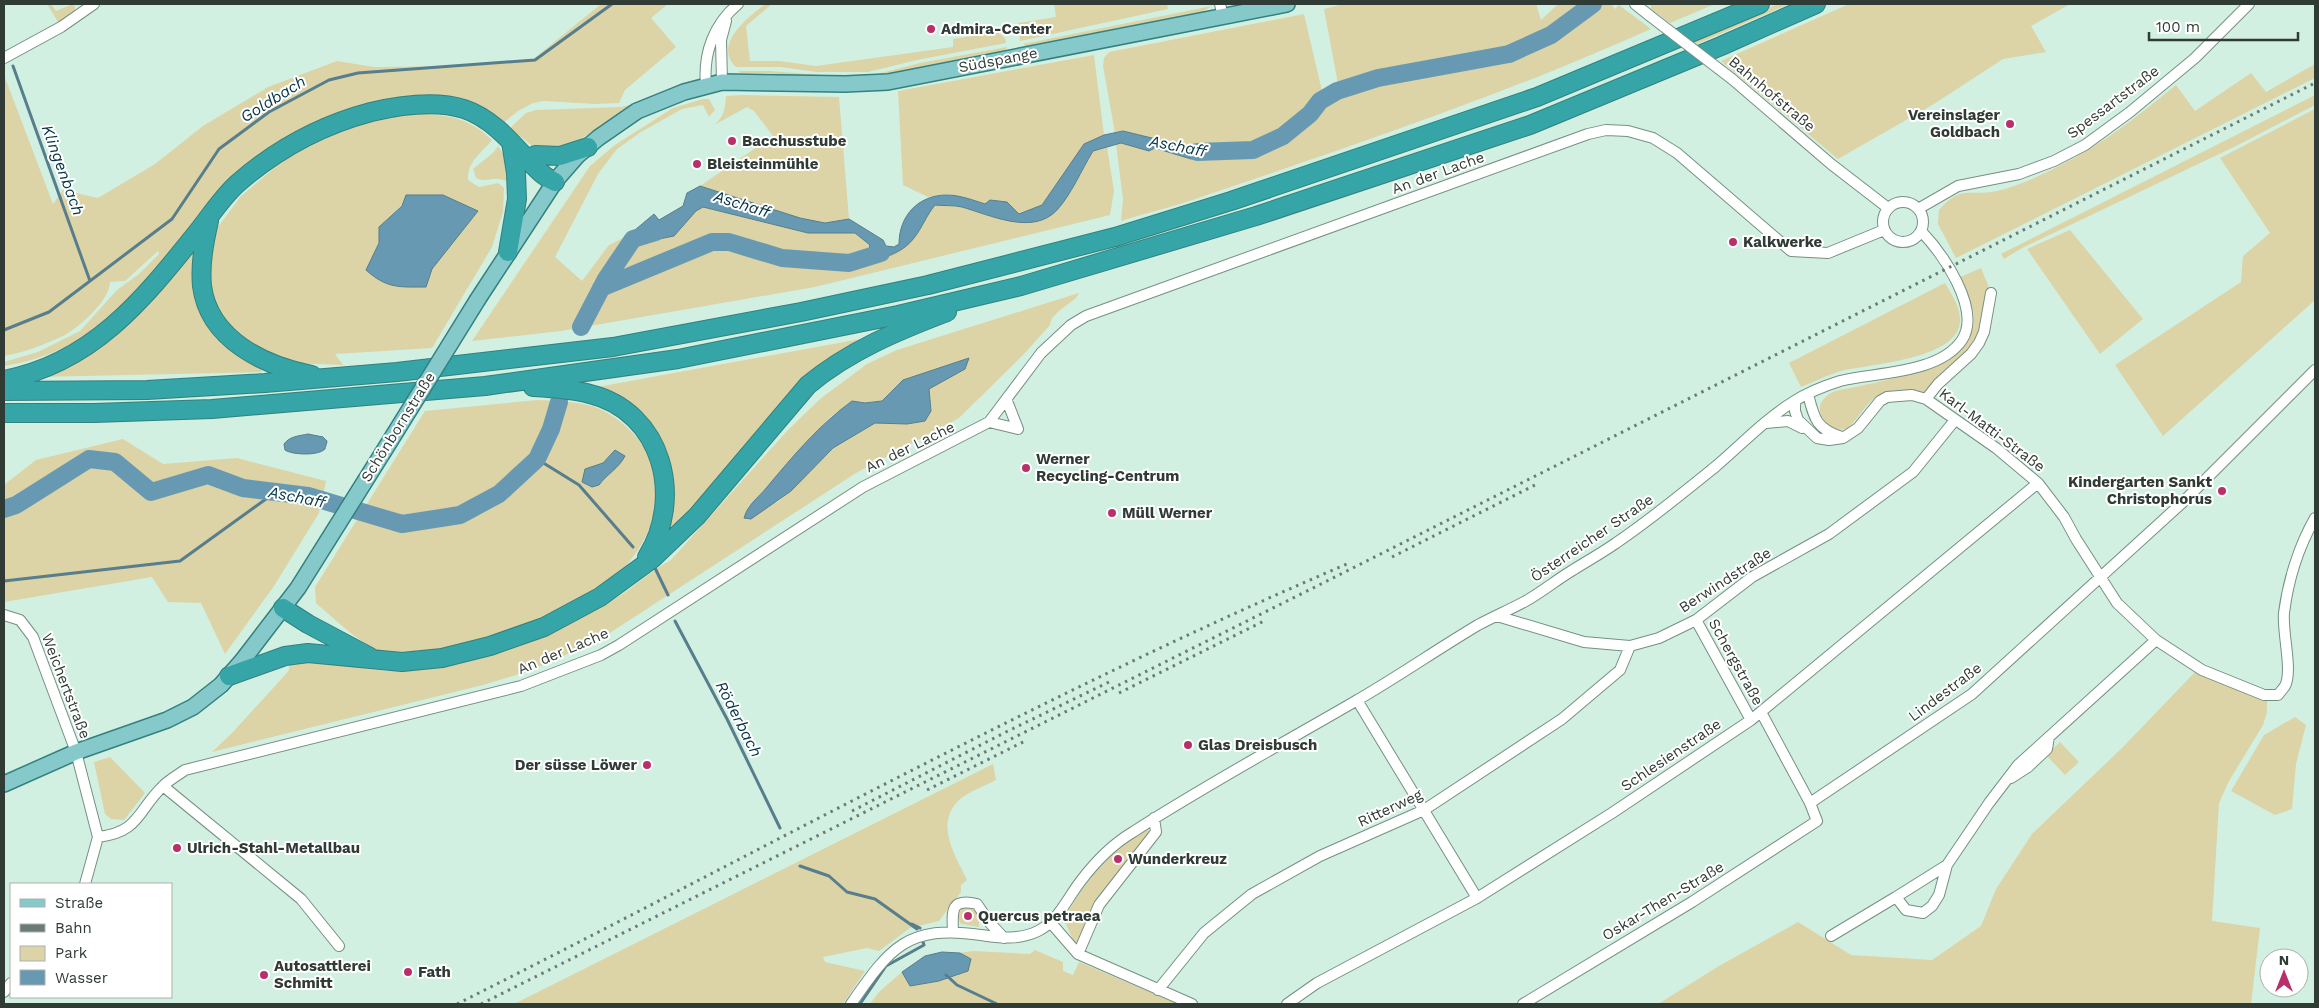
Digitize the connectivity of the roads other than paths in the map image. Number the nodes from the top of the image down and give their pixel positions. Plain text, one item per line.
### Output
1 (1287, 4) edge
2 (1635, 4) edge
3 (1760, 4) edge
4 (1816, 4) edge
5 (2249, 4) edge
6 (92, 5) edge
7 (734, 7) edge
8 (1225, 10) edge
9 (4, 58) edge
10 (722, 82) junction
11 (706, 85) junction
12 (511, 142) junction
13 (588, 147) junction
14 (535, 155) junction
15 (556, 181) junction
16 (1888, 208) junction
17 (1918, 209) junction
18 (210, 217) junction
19 (1884, 230) junction
20 (1921, 231) junction
21 (508, 252) junction
22 (1021, 286) junction
23 (1991, 294) dead end
24 (2315, 370) edge
25 (329, 378) junction
26 (4, 380) edge
27 (485, 386) junction
28 (4, 391) edge
29 (1808, 394) junction
30 (1926, 399) junction
31 (1007, 401) junction
32 (1795, 401) junction
33 (4, 413) edge
34 (1956, 420) junction
35 (989, 422) junction
36 (1763, 424) junction
37 (1806, 430) junction
38 (1843, 438) junction
39 (2038, 483) junction
40 (2315, 518) edge
41 (641, 568) junction
42 (2100, 577) junction
43 (286, 604) junction
44 (4, 615) edge
45 (1497, 616) junction
46 (1696, 620) junction
47 (2156, 640) junction
48 (1630, 646) junction
49 (380, 661) junction
50 (229, 676) junction
51 (1357, 700) junction
52 (1761, 712) junction
53 (1751, 720) junction
54 (76, 752) junction
55 (4, 775) edge
56 (4, 784) edge
57 (163, 786) junction
58 (1810, 803) junction
59 (1424, 810) junction
60 (1154, 818) junction
61 (98, 837) junction
62 (1947, 865) junction
63 (86, 883) edge
64 (1896, 897) junction
65 (1477, 898) junction
66 (1051, 922) junction
67 (953, 931) junction
68 (1831, 936) dead end
69 (1004, 938) junction
70 (339, 946) dead end
71 (1078, 954) junction
72 (1158, 990) junction
73 (851, 1004) edge
74 (1192, 1004) edge
75 (1287, 1004) edge
76 (1523, 1004) edge

1 - 8 main road, Südspange
2 - 16 street, Bahnhofstraße, bridge
3 - 25 highway
4 - 22 highway
5 - 17 street, Spessartstraße
6 - 9 street
7 - 10 street
7 - 11 street
8 - 10 main road, Südspange
10 - 11 main road, Südspange
11 - 13 main road, Schönbornstraße
12 - 14 highway
12 - 15 highway
12 - 18 highway
12 - 21 highway
13 - 14 highway
13 - 15 main road, Schönbornstraße
14 - 15 highway
15 - 21 main road, Schönbornstraße
16 - 17 street
16 - 19 street
17 - 20 street
18 - 25 highway
18 - 26 highway
19 - 20 street
19 - 31 street, An der Lache
20 - 29 street, Österreicher Straße
21 - 43 main road, Schönbornstraße, bridge
22 - 27 highway
22 - 41 highway
23 - 30 street, Karl-Matti-Straße
24 - 42 street, Lindestraße
25 - 28 highway
27 - 33 highway
27 - 41 highway
29 - 32 street, Österreicher Straße
29 - 38 street
30 - 34 street, Karl-Matti-Straße
30 - 38 street, Karl-Matti-Straße
31 - 35 street, An der Lache
31 - 35 street
32 - 36 street, Österreicher Straße
32 - 37 street
34 - 39 street, Karl-Matti-Straße
34 - 46 street, Berwindstraße
35 - 57 street, An der Lache
36 - 37 street
36 - 45 street, Österreicher Straße
37 - 38 street
39 - 42 street, Karl-Matti-Straße
39 - 52 street, Schlesienstraße
40 - 47 street, Karl-Matti-Straße
41 - 49 highway
42 - 47 street, Karl-Matti-Straße
42 - 58 street, Lindestraße
43 - 49 highway
43 - 50 main road, Schönbornstraße
44 - 54 street, Weichertstraße
45 - 48 street, Berwindstraße
45 - 51 street, Österreicher Straße
46 - 48 street, Berwindstraße
46 - 53 street, Schergstraße
47 - 62 street
48 - 59 street, Ritterweg
49 - 50 highway
50 - 54 main road, Schönbornstraße
51 - 59 street
51 - 60 street, Österreicher Straße
52 - 53 street, Schlesienstraße
52 - 58 street, Schergstraße
53 - 65 street, Schlesienstraße
54 - 55 main road, Schönbornstraße
54 - 56 main road, Schönbornstraße
54 - 61 street, Weichertstraße
57 - 61 street, An der Lache
57 - 70 street
58 - 76 street, Oskar-Then-Straße
59 - 65 street
59 - 72 street, Ritterweg
60 - 66 street, Österreicher Straße
60 - 71 street
61 - 63 street
62 - 64 street
62 - 64 street
64 - 68 street
65 - 75 street, Schlesienstraße
66 - 69 street, Österreicher Straße
66 - 71 street
67 - 69 street, Österreicher Straße
67 - 69 street
67 - 73 street, Österreicher Straße
71 - 72 street
72 - 74 street

